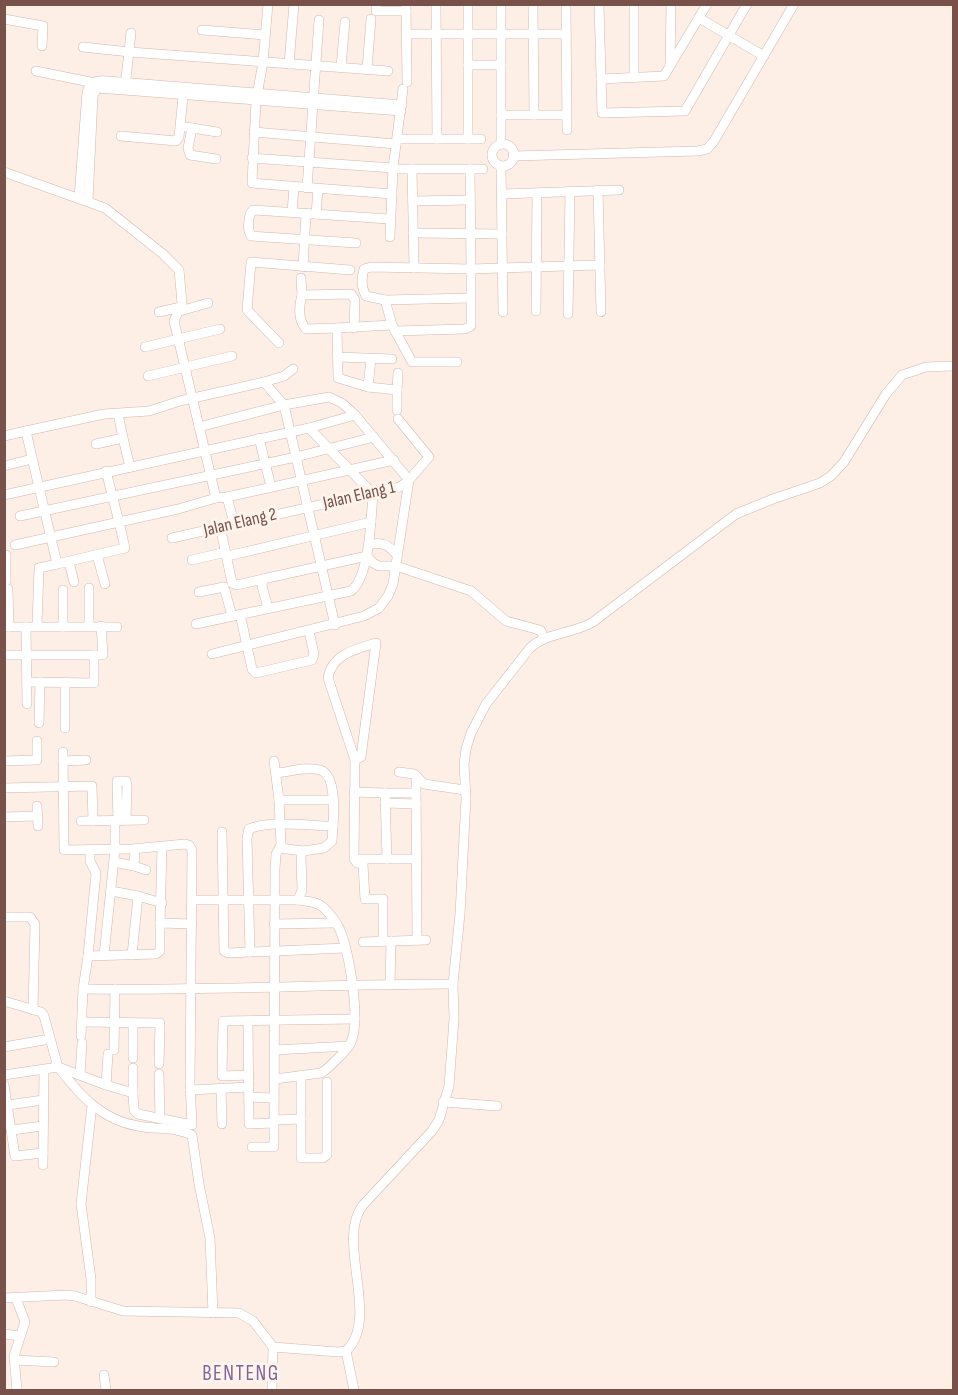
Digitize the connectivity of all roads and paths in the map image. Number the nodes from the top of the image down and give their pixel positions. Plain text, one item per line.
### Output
1 (268, 4) edge
2 (294, 4) edge
3 (376, 4) edge
4 (436, 4) edge
5 (468, 4) edge
6 (501, 4) edge
7 (533, 4) edge
8 (566, 4) edge
9 (599, 4) edge
10 (634, 4) edge
11 (671, 4) edge
12 (707, 4) edge
13 (747, 4) edge
14 (794, 4) edge
15 (406, 8) edge
16 (4, 18) edge
17 (699, 18) junction
18 (371, 19) dead end
19 (319, 20) dead end
20 (345, 22) dead end
21 (202, 30) dead end
22 (130, 33) dead end
23 (406, 34) junction
24 (436, 34) junction
25 (468, 34) junction
26 (501, 34) junction
27 (533, 34) junction
28 (566, 34) junction
29 (266, 35) junction
30 (729, 36) junction
31 (42, 46) dead end
32 (83, 47) dead end
33 (130, 52) junction
34 (764, 56) junction
35 (263, 62) junction
36 (289, 64) junction
37 (468, 64) junction
38 (501, 64) junction
39 (315, 65) junction
40 (670, 66) junction
41 (341, 67) junction
42 (367, 69) junction
43 (36, 71) dead end
44 (388, 71) dead end
45 (634, 78) junction
46 (601, 79) junction
47 (95, 85) junction
48 (125, 86) junction
49 (183, 96) junction
50 (257, 98) junction
51 (313, 101) junction
52 (401, 108) junction
53 (501, 115) junction
54 (534, 115) junction
55 (566, 115) junction
56 (180, 126) junction
57 (192, 128) junction
58 (567, 130) dead end
59 (217, 132) dead end
60 (254, 132) junction
61 (121, 136) dead end
62 (310, 136) junction
63 (437, 139) junction
64 (468, 139) junction
65 (481, 139) dead end
66 (176, 141) junction
67 (399, 141) junction
68 (501, 144) junction
69 (188, 149) junction
70 (513, 156) junction
71 (216, 159) dead end
72 (252, 159) junction
73 (309, 162) junction
74 (501, 166) junction
75 (396, 169) junction
76 (412, 169) junction
77 (470, 169) junction
78 (483, 169) dead end
79 (4, 172) edge
80 (294, 187) junction
81 (308, 188) junction
82 (318, 189) junction
83 (598, 190) junction
84 (619, 190) dead end
85 (570, 191) junction
86 (537, 193) junction
87 (392, 194) junction
88 (502, 194) junction
89 (83, 200) junction
90 (470, 200) junction
91 (413, 201) junction
92 (292, 212) junction
93 (311, 214) junction
94 (389, 219) junction
95 (413, 233) junction
96 (471, 234) junction
97 (502, 234) junction
98 (390, 237) dead end
99 (304, 240) junction
100 (356, 243) dead end
101 (600, 265) junction
102 (569, 266) junction
103 (303, 267) junction
104 (537, 267) junction
105 (414, 268) junction
106 (502, 268) junction
107 (471, 269) junction
108 (350, 270) dead end
109 (301, 278) dead end
110 (302, 295) junction
111 (470, 298) junction
112 (385, 300) junction
113 (208, 303) dead end
114 (180, 309) junction
115 (536, 311) dead end
116 (159, 312) dead end
117 (503, 312) dead end
118 (601, 312) dead end
119 (568, 314) dead end
120 (220, 328) dead end
121 (337, 328) junction
122 (354, 328) junction
123 (394, 328) junction
124 (178, 339) junction
125 (279, 343) dead end
126 (145, 347) dead end
127 (232, 356) dead end
128 (338, 357) junction
129 (392, 358) dead end
130 (371, 359) junction
131 (457, 362) dead end
132 (953, 367) edge
133 (184, 368) junction
134 (293, 369) dead end
135 (398, 373) dead end
136 (148, 376) dead end
137 (264, 382) junction
138 (368, 387) junction
139 (397, 390) junction
140 (192, 399) junction
141 (284, 405) junction
142 (118, 414) junction
143 (355, 415) junction
144 (199, 427) junction
145 (309, 428) junction
146 (26, 431) junction
147 (290, 431) junction
148 (4, 436) edge
149 (374, 437) junction
150 (123, 438) junction
151 (259, 438) junction
152 (96, 444) dead end
153 (328, 449) junction
154 (204, 450) junction
155 (296, 457) junction
156 (32, 459) junction
157 (394, 460) junction
158 (266, 463) junction
159 (4, 466) edge
160 (130, 467) junction
161 (349, 470) junction
162 (106, 471) junction
163 (210, 474) junction
164 (301, 480) junction
165 (409, 480) junction
166 (39, 487) junction
167 (271, 487) junction
168 (373, 494) junction
169 (4, 495) edge
170 (112, 496) junction
171 (227, 497) junction
172 (216, 498) junction
173 (308, 507) junction
174 (45, 510) junction
175 (20, 516) dead end
176 (119, 522) junction
177 (371, 522) junction
178 (234, 523) junction
179 (220, 526) junction
180 (314, 536) junction
181 (51, 537) junction
182 (172, 538) dead end
183 (15, 545) dead end
184 (368, 550) junction
185 (226, 553) junction
186 (4, 555) edge
187 (97, 555) junction
188 (397, 555) junction
189 (192, 560) dead end
190 (69, 562) junction
191 (57, 564) junction
192 (321, 566) junction
193 (396, 566) junction
194 (263, 579) junction
195 (74, 582) dead end
196 (105, 584) dead end
197 (6, 585) edge
198 (89, 588) dead end
199 (63, 590) dead end
200 (200, 592) dead end
201 (328, 595) junction
202 (268, 608) junction
203 (236, 615) junction
204 (196, 624) dead end
205 (335, 625) junction
206 (37, 626) junction
207 (89, 626) junction
208 (101, 626) junction
209 (7, 627) edge
210 (26, 627) junction
211 (63, 627) junction
212 (117, 627) dead end
213 (309, 631) junction
214 (544, 638) junction
215 (247, 645) junction
216 (212, 654) dead end
217 (4, 655) edge
218 (27, 655) junction
219 (94, 655) junction
220 (27, 682) junction
221 (40, 682) junction
222 (65, 682) junction
223 (27, 704) dead end
224 (39, 723) dead end
225 (65, 728) dead end
226 (37, 741) dead end
227 (349, 743) junction
228 (362, 744) junction
229 (86, 760) dead end
230 (355, 760) junction
231 (4, 761) edge
232 (274, 761) dead end
233 (399, 772) dead end
234 (276, 773) junction
235 (416, 780) dead end
236 (64, 787) junction
237 (4, 788) edge
238 (465, 790) junction
239 (354, 792) junction
240 (416, 793) junction
241 (385, 798) junction
242 (279, 800) junction
243 (333, 800) junction
244 (416, 804) junction
245 (37, 806) dead end
246 (4, 817) edge
247 (144, 820) dead end
248 (81, 821) dead end
249 (93, 821) junction
250 (119, 821) junction
251 (281, 825) junction
252 (333, 826) junction
253 (222, 832) dead end
254 (162, 847) junction
255 (280, 848) junction
256 (90, 849) junction
257 (115, 849) junction
258 (135, 849) junction
259 (303, 851) junction
260 (354, 859) junction
261 (387, 859) junction
262 (416, 859) junction
263 (114, 862) junction
264 (134, 866) junction
265 (146, 870) dead end
266 (111, 891) junction
267 (138, 896) junction
268 (193, 900) junction
269 (250, 900) junction
270 (298, 900) junction
271 (223, 901) junction
272 (275, 901) junction
273 (162, 903) junction
274 (4, 917) edge
275 (160, 923) junction
276 (334, 923) junction
277 (192, 924) junction
278 (274, 924) junction
279 (387, 941) junction
280 (363, 942) dead end
281 (345, 948) junction
282 (250, 952) junction
283 (275, 952) junction
284 (104, 955) junction
285 (132, 955) junction
286 (88, 956) junction
287 (352, 984) junction
288 (390, 984) junction
289 (453, 984) junction
290 (275, 987) junction
291 (83, 989) junction
292 (115, 989) junction
293 (192, 990) junction
294 (4, 1001) edge
295 (33, 1010) junction
296 (355, 1019) junction
297 (248, 1021) junction
298 (82, 1022) junction
299 (114, 1022) junction
300 (275, 1022) junction
301 (133, 1023) junction
302 (44, 1040) dead end
303 (349, 1046) junction
304 (4, 1047) edge
305 (275, 1050) junction
306 (159, 1064) dead end
307 (58, 1067) junction
308 (44, 1070) junction
309 (159, 1074) dead end
310 (4, 1075) edge
311 (80, 1075) junction
312 (249, 1075) junction
313 (301, 1076) junction
314 (275, 1079) junction
315 (327, 1082) dead end
316 (4, 1085) edge
317 (106, 1086) junction
318 (221, 1088) junction
319 (190, 1090) junction
320 (249, 1092) junction
321 (134, 1093) junction
322 (274, 1098) junction
323 (43, 1100) junction
324 (443, 1102) junction
325 (8, 1105) junction
326 (92, 1105) junction
327 (497, 1106) dead end
328 (160, 1119) junction
329 (301, 1119) junction
330 (274, 1121) junction
331 (222, 1124) dead end
332 (43, 1126) junction
333 (12, 1130) junction
334 (252, 1147) dead end
335 (43, 1153) junction
336 (43, 1165) dead end
337 (4, 1298) edge
338 (16, 1298) junction
339 (91, 1302) junction
340 (213, 1313) junction
341 (4, 1334) edge
342 (20, 1336) junction
343 (273, 1347) junction
344 (346, 1351) junction
345 (14, 1360) junction
346 (54, 1362) dead end
347 (104, 1375) dead end
348 (17, 1390) edge
349 (106, 1390) edge
350 (272, 1390) edge
351 (354, 1390) edge

1 - 29 street
2 - 36 street
3 - 15 street
4 - 24 street
5 - 25 street
6 - 26 street
7 - 27 street
8 - 28 street
9 - 46 street
10 - 45 street
11 - 40 street
12 - 17 street
13 - 30 street
14 - 34 street
15 - 23 street
16 - 31 street
17 - 30 street
17 - 40 street
18 - 42 street
19 - 39 street
20 - 41 street
21 - 29 street
22 - 33 street
23 - 24 street
23 - 52 street
24 - 25 street
24 - 63 street
25 - 26 street
25 - 37 street
26 - 27 street
26 - 38 street
27 - 28 street
27 - 54 street
28 - 55 street
29 - 35 street
30 - 34 street
30 - 46 street
32 - 33 street
33 - 35 street
33 - 48 street
34 - 70 street
35 - 36 street
35 - 50 street
36 - 39 street
37 - 38 street
37 - 64 street
38 - 53 street
39 - 41 street
39 - 51 street
40 - 45 street
41 - 42 street
42 - 44 street
43 - 47 street
45 - 46 street
47 - 48 street
47 - 89 street
48 - 49 street
48 - 50 street
49 - 50 street
49 - 56 street
50 - 51 street
50 - 60 street
51 - 52 street
51 - 62 street
52 - 67 street
53 - 54 street
53 - 68 street
54 - 55 street
55 - 58 street
56 - 57 street
56 - 66 street
57 - 59 street
57 - 69 street
60 - 62 street
60 - 72 street
61 - 66 street
62 - 67 street
62 - 73 street
63 - 64 street
63 - 67 street
64 - 65 street
66 - 69 street
67 - 75 street
68 - 70 street
68 - 74 street
69 - 71 street
70 - 74 street
72 - 73 street
72 - 80 street
73 - 75 street
73 - 81 street
74 - 88 street
75 - 76 street
75 - 87 street
76 - 77 street
76 - 91 street
77 - 78 street
77 - 90 street
79 - 89 street
80 - 81 street
80 - 92 street
81 - 82 street
82 - 87 street
82 - 93 street
83 - 84 street
83 - 85 street
83 - 101 street
85 - 86 street
85 - 102 street
86 - 88 street
86 - 104 street
87 - 94 street
88 - 97 street
89 - 114 street
90 - 91 street
90 - 96 street
91 - 95 street
92 - 93 street
92 - 99 street
93 - 94 street
93 - 99 street
94 - 98 street
95 - 96 street
95 - 105 street
96 - 97 street
96 - 107 street
97 - 106 street
99 - 100 street
99 - 103 street
101 - 102 street
101 - 118 street
102 - 104 street
102 - 119 street
103 - 108 street
103 - 125 street
104 - 106 street
104 - 115 street
105 - 107 street
105 - 112 street
106 - 107 street
106 - 117 street
107 - 111 street
109 - 110 street
110 - 121 street
110 - 122 street
111 - 112 street
111 - 123 street
112 - 123 street
113 - 114 street
114 - 116 street
114 - 124 street
120 - 124 street
121 - 122 street
121 - 128 street
122 - 123 street
123 - 131 street
124 - 126 street
124 - 133 street
127 - 133 street
128 - 130 street
128 - 138 street
129 - 130 street
130 - 138 street
132 - 214 street
133 - 136 street
133 - 140 street
134 - 137 street
135 - 139 street
137 - 140 street
137 - 141 street
138 - 139 street
139 - 165 street
140 - 142 street
140 - 144 street
141 - 143 street
141 - 144 street
141 - 147 street
142 - 146 street
142 - 150 street
143 - 145 street
143 - 149 street
144 - 154 street
145 - 147 street
145 - 153 street
146 - 148 street
146 - 156 street
147 - 151 street
147 - 155 street
149 - 153 street
149 - 157 street
150 - 152 street
150 - 160 street
151 - 154 street
151 - 158 street
153 - 155 street
153 - 161 street
154 - 160 street
154 - 163 street
155 - 158 street
155 - 164 street
156 - 159 street
156 - 166 street
157 - 161 street
157 - 165 street
158 - 163 street
158 - 167 street
160 - 162 street
161 - 164 street
161 - 168 street
162 - 166 street
162 - 170 street
163 - 170 street
163 - 172 street
164 - 167 street
164 - 173 street
165 - 168 street, Jalan Elang 1
165 - 188 street
166 - 169 street
166 - 174 street
167 - 171 street
168 - 173 street, Jalan Elang 1
168 - 177 street
170 - 174 street
170 - 176 street
171 - 172 street
171 - 178 street
172 - 176 street
173 - 178 street, Jalan Elang 2
173 - 180 street
174 - 175 street
174 - 181 street
176 - 181 street
176 - 187 street
177 - 180 street
177 - 184 street
178 - 179 street, Jalan Elang 2
179 - 182 street, Jalan Elang 2
179 - 185 street
180 - 185 street
180 - 192 street
181 - 183 street
181 - 191 street
184 - 188 street
184 - 192 street
184 - 193 street
184 - 201 street
185 - 189 street
185 - 194 street
186 - 197 street
187 - 190 street
187 - 196 street
188 - 193 street
190 - 191 street
190 - 195 street
191 - 206 street
192 - 194 street
192 - 201 street
193 - 205 street
193 - 214 street
194 - 202 street
197 - 209 street
198 - 207 street
199 - 211 street
200 - 203 street
201 - 202 street
201 - 205 street
202 - 203 street
203 - 204 street
203 - 215 street
205 - 213 street
206 - 210 street
206 - 211 street
207 - 208 street
207 - 211 street
208 - 212 street
208 - 219 street
209 - 210 street
210 - 218 street
213 - 215 street
213 - 215 street
214 - 238 street
215 - 216 street
217 - 218 street
218 - 219 street
218 - 220 street
219 - 222 street
220 - 221 street
220 - 223 street
221 - 222 street
221 - 224 street
222 - 225 street
226 - 231 street
227 - 228 street
227 - 228 street
227 - 230 street
228 - 230 street
229 - 236 street
230 - 239 street
232 - 234 street
233 - 238 street
234 - 242 street
234 - 243 street
235 - 240 street
236 - 237 street
236 - 249 street
236 - 256 street
238 - 289 street
239 - 241 street
239 - 260 street
240 - 241 street
240 - 244 street
241 - 244 street
241 - 261 street
242 - 243 street
242 - 251 street
243 - 252 street
244 - 262 street
245 - 246 street
247 - 250 street
248 - 249 street
249 - 250 street
250 - 257 street
251 - 252 street
251 - 255 street
251 - 269 street
252 - 259 street
253 - 271 street
254 - 258 street
254 - 268 street
254 - 273 street
255 - 259 street
255 - 272 street
256 - 257 street
256 - 286 street
257 - 258 street
257 - 263 street
258 - 264 street
259 - 270 street
260 - 261 street
260 - 279 street
261 - 262 street
262 - 279 street
263 - 264 street
263 - 266 street
264 - 265 street
266 - 267 street
266 - 284 street
267 - 273 street
267 - 285 street
268 - 271 street
268 - 277 street
269 - 271 street
269 - 272 street
269 - 282 street
270 - 272 street
270 - 276 street
271 - 282 street
272 - 278 street
273 - 275 street
274 - 295 street
275 - 277 street
275 - 285 street
276 - 278 street
276 - 281 street
277 - 293 street
278 - 283 street
279 - 280 street
279 - 288 street
281 - 283 street
281 - 287 street
282 - 283 street
283 - 290 street
284 - 285 street
284 - 286 street
286 - 291 street
287 - 288 street
287 - 290 street
287 - 296 street
288 - 289 street
289 - 324 street
290 - 293 street
290 - 300 street
291 - 292 street
291 - 298 street
292 - 293 street
292 - 299 street
293 - 319 street
294 - 295 street
295 - 307 street
296 - 300 street
296 - 303 street
297 - 300 street
297 - 312 street
297 - 312 street
298 - 299 street
298 - 311 street
299 - 301 street
299 - 317 street
300 - 305 street
301 - 306 street
301 - 321 street
302 - 304 street
303 - 305 street
303 - 313 street
305 - 314 street
307 - 308 street
307 - 311 street
307 - 326 street
308 - 310 street
308 - 323 street
309 - 328 street
311 - 317 street
312 - 320 street
313 - 314 street
313 - 329 street
314 - 322 street
315 - 329 street
316 - 325 street
317 - 321 street
318 - 319 street
318 - 320 street
318 - 331 street
319 - 328 street
320 - 322 street
320 - 330 street
321 - 328 street
322 - 330 street
323 - 325 street
323 - 332 street
324 - 327 street
324 - 344 street
325 - 333 street
326 - 339 street
326 - 340 street
329 - 330 street
330 - 334 street
332 - 333 street
332 - 335 street
333 - 335 street
335 - 336 street
337 - 338 street
338 - 339 street
338 - 342 street
339 - 340 street
340 - 343 street
341 - 342 street
342 - 345 street
343 - 344 street
343 - 350 street
344 - 351 street
345 - 346 street
345 - 348 street
347 - 349 street

